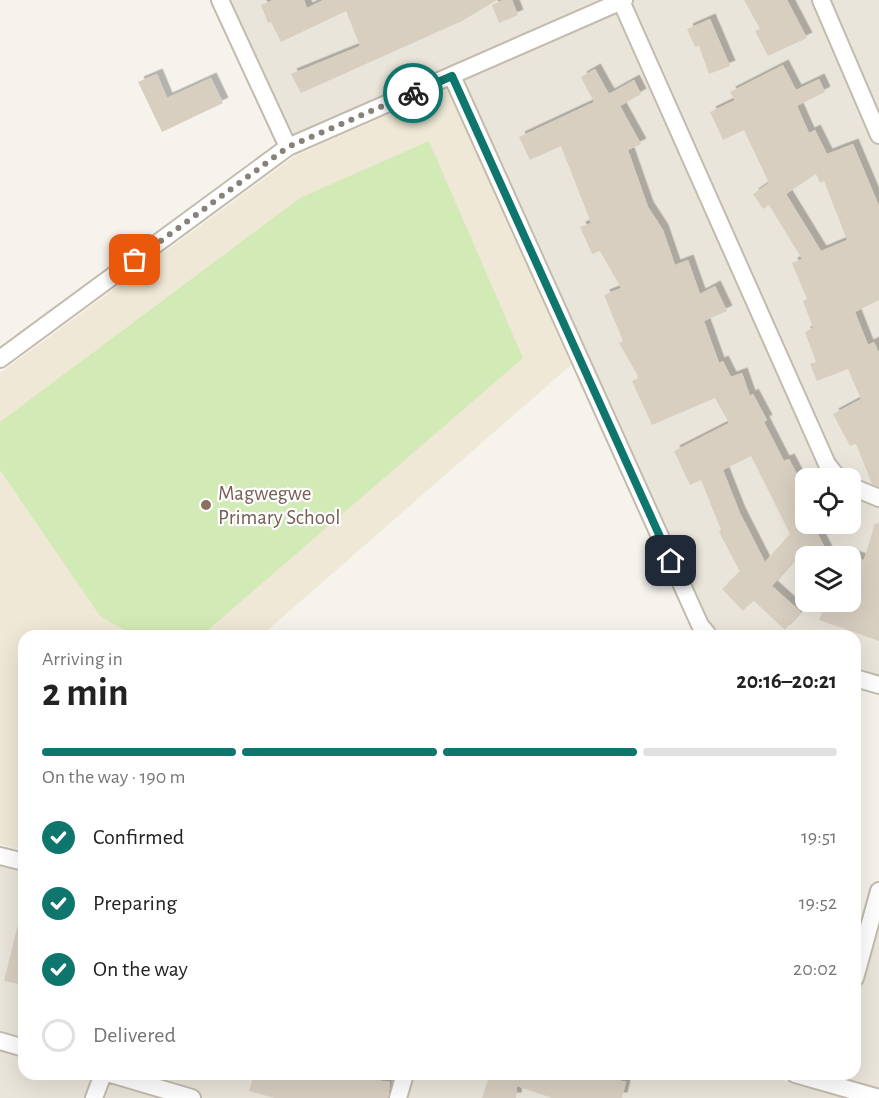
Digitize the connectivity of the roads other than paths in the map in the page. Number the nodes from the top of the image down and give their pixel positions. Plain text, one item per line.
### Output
1 (220, 0) edge
2 (821, 0) edge
3 (622, 1) edge
4 (452, 76) junction
5 (879, 135) edge
6 (288, 147) junction
7 (0, 359) edge
8 (830, 468) edge
9 (861, 491) edge
10 (879, 498) edge
11 (704, 630) edge
12 (861, 680) edge
13 (879, 685) edge
14 (0, 856) edge
15 (18, 860) edge
16 (879, 891) edge
17 (861, 956) edge
18 (0, 1041) edge
19 (18, 1046) edge
20 (101, 1080) edge
21 (131, 1080) edge
22 (403, 1080) edge
23 (832, 1080) edge
24 (94, 1098) edge
25 (192, 1098) edge
26 (398, 1098) edge
27 (879, 1098) edge

1 - 6 street
2 - 5 street
3 - 4 street
3 - 8 street
4 - 6 street
4 - 11 street
6 - 7 street
9 - 10 street
12 - 13 street
14 - 15 street
16 - 17 street
18 - 19 street
20 - 24 street
21 - 25 street
22 - 26 street
23 - 27 street

